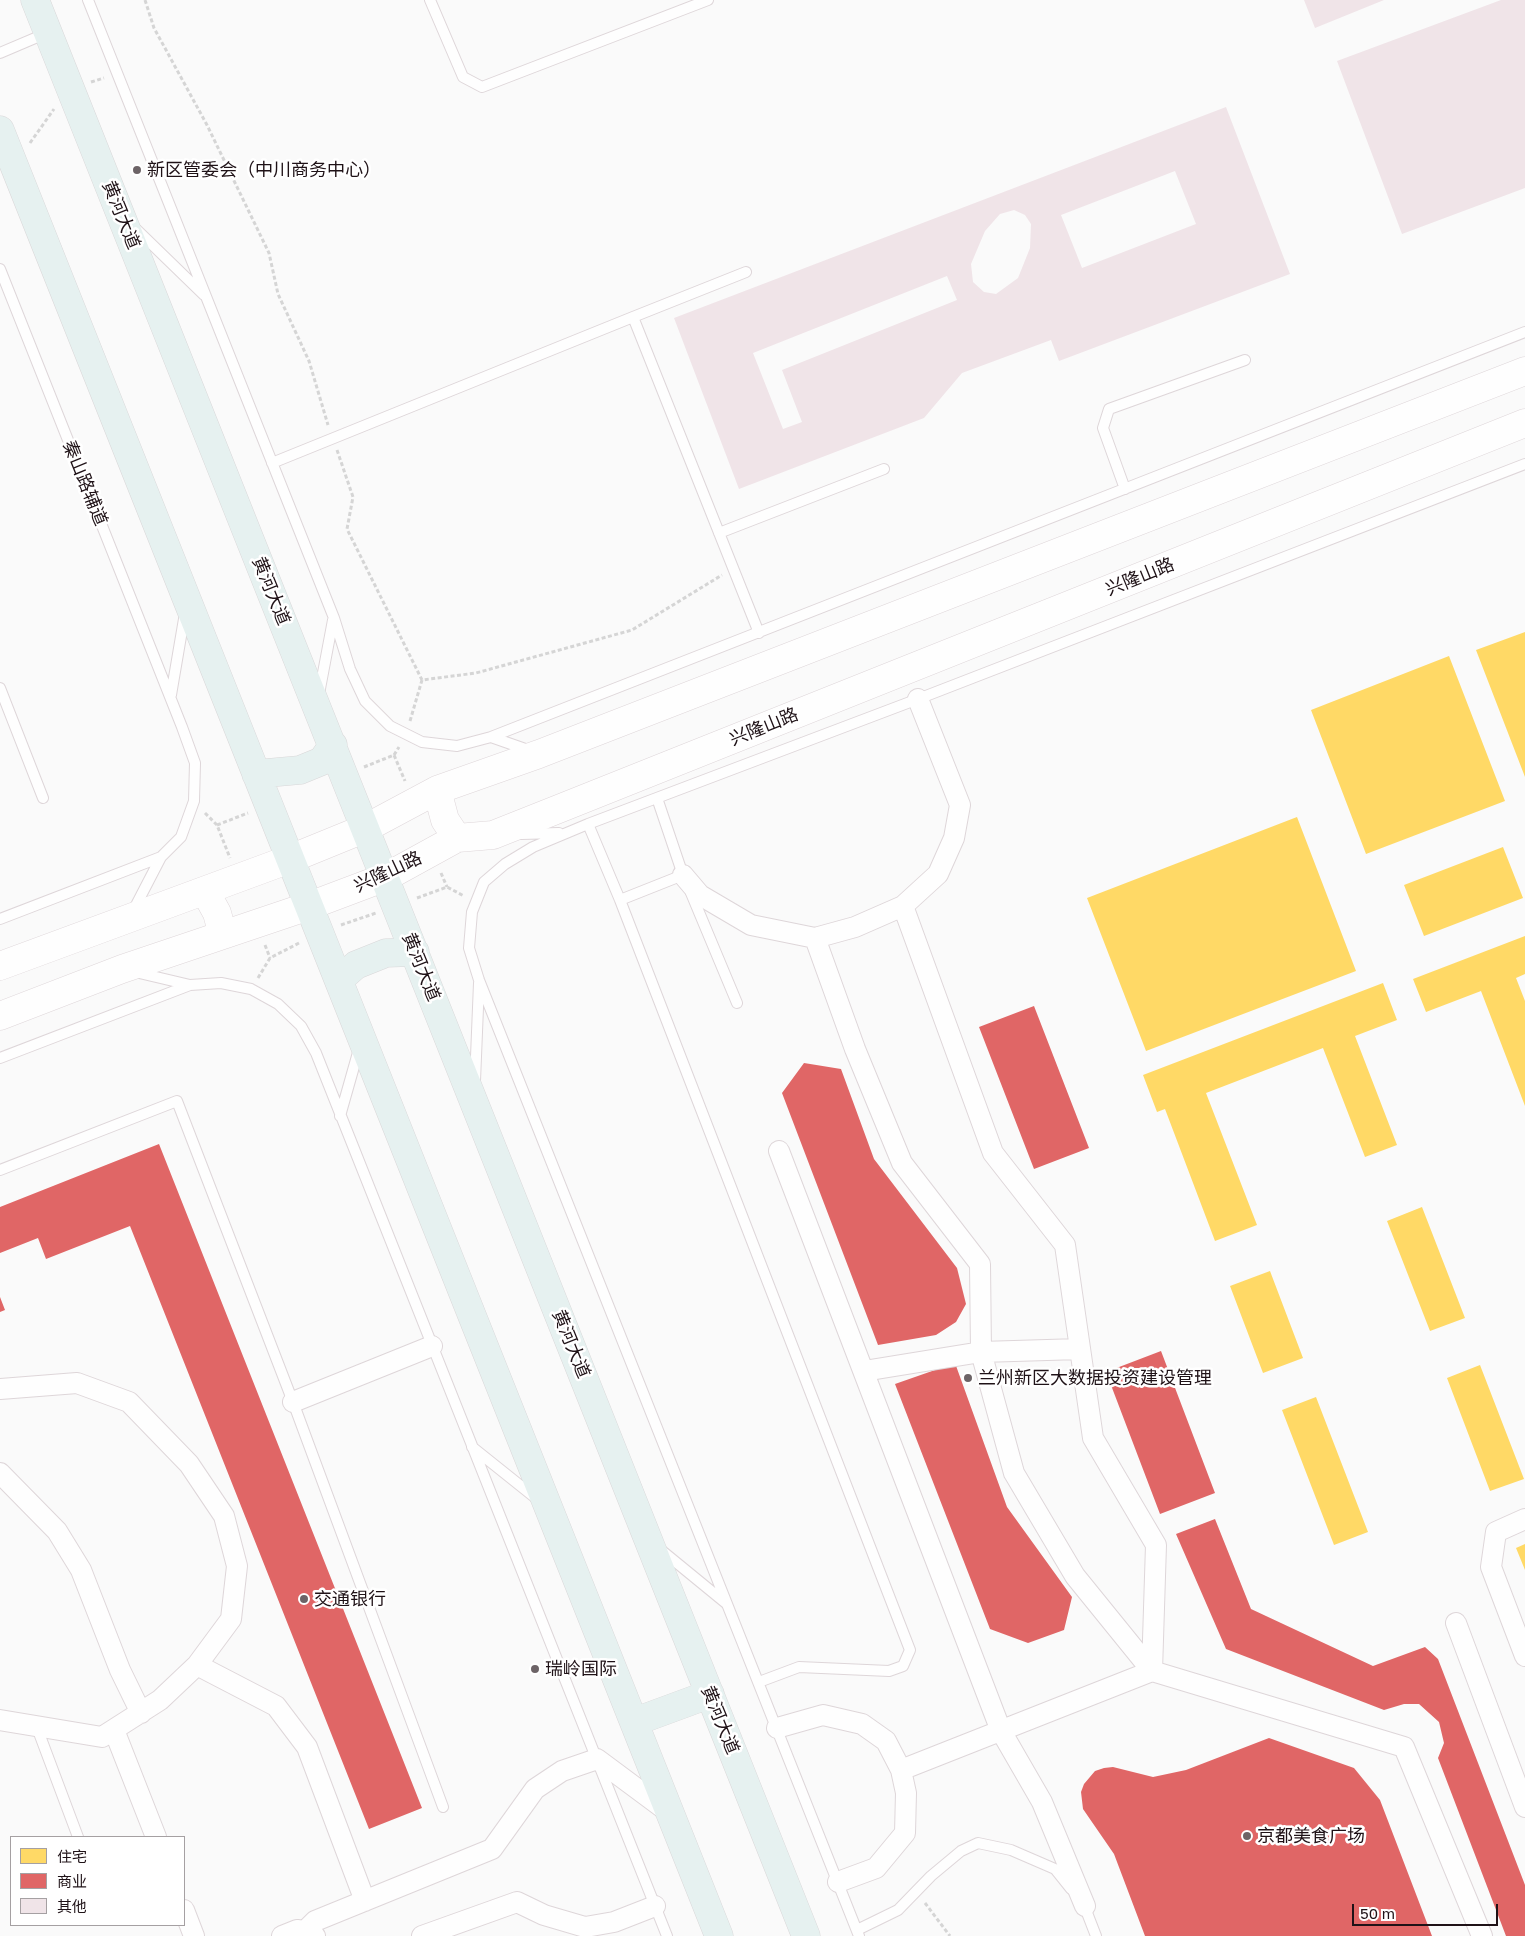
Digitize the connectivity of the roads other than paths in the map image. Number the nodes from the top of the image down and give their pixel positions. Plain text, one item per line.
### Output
1 (34, 0) edge
2 (88, 0) edge
3 (430, 0) edge
4 (708, 0) edge
5 (48, 33) junction
6 (0, 53) edge
7 (0, 130) edge
8 (121, 215) junction
9 (0, 269) edge
10 (746, 272) dead end
11 (206, 297) junction
12 (633, 317) junction
13 (1525, 332) edge
14 (1244, 360) dead end
15 (1525, 371) edge
16 (1525, 423) edge
17 (272, 463) junction
18 (1525, 464) edge
19 (884, 468) dead end
20 (1125, 489) junction
21 (719, 534) junction
22 (187, 600) junction
23 (334, 618) junction
24 (759, 632) junction
25 (0, 688) edge
26 (170, 696) junction
27 (918, 699) junction
28 (316, 704) junction
29 (491, 737) junction
30 (333, 745) junction
31 (539, 754) junction
32 (256, 774) junction
33 (437, 790) junction
34 (43, 798) dead end
35 (657, 798) junction
36 (588, 824) junction
37 (366, 828) junction
38 (568, 832) junction
39 (493, 835) junction
40 (458, 838) junction
41 (161, 857) junction
42 (290, 859) junction
43 (683, 875) junction
44 (386, 876) junction
45 (205, 890) junction
46 (620, 900) junction
47 (309, 906) junction
48 (903, 906) junction
49 (0, 919) edge
50 (129, 919) junction
51 (223, 935) junction
52 (815, 938) junction
53 (415, 952) junction
54 (0, 966) edge
55 (122, 969) junction
56 (339, 980) junction
57 (479, 980) junction
58 (190, 985) junction
59 (737, 1003) dead end
60 (0, 1016) edge
61 (362, 1039) junction
62 (0, 1058) edge
63 (474, 1100) junction
64 (340, 1116) junction
65 (779, 1151) dead end
66 (0, 1170) edge
67 (432, 1346) junction
68 (1080, 1349) junction
69 (982, 1352) junction
70 (864, 1371) junction
71 (0, 1389) edge
72 (293, 1402) junction
73 (472, 1446) junction
74 (0, 1473) edge
75 (549, 1509) junction
76 (1525, 1519) edge
77 (648, 1539) junction
78 (728, 1605) junction
79 (1456, 1623) dead end
80 (1525, 1656) edge
81 (197, 1665) junction
82 (1152, 1671) junction
83 (759, 1682) junction
84 (710, 1694) junction
85 (141, 1712) junction
86 (0, 1720) edge
87 (634, 1722) junction
88 (36, 1725) junction
89 (777, 1728) junction
90 (114, 1730) junction
91 (1001, 1731) junction
92 (597, 1759) junction
93 (902, 1770) junction
94 (443, 1807) dead end
95 (1525, 1807) edge
96 (671, 1814) junction
97 (78, 1836) edge
98 (156, 1836) edge
99 (838, 1882) junction
100 (365, 1901) junction
101 (655, 1906) junction
102 (1085, 1906) junction
103 (185, 1913) edge
104 (310, 1933) edge
105 (858, 1933) edge
106 (194, 1936) edge
107 (282, 1936) edge
108 (422, 1936) edge
109 (667, 1936) edge
110 (719, 1936) edge
111 (806, 1936) edge
112 (1096, 1936) edge
113 (1482, 1936) edge

1 - 5 main road, 黄河大道
2 - 11 lane
3 - 4 lane
5 - 6 lane
5 - 8 main road, 黄河大道
7 - 22 main road
8 - 11 lane
8 - 28 main road, 黄河大道
9 - 26 lane, 秦山路辅道
10 - 12 lane
11 - 17 lane
12 - 17 lane
12 - 21 lane
13 - 20 lane
14 - 20 lane
15 - 31 street
16 - 39 street, 兴隆山路
17 - 23 lane
18 - 27 lane
19 - 21 lane
20 - 24 lane
21 - 24 lane
22 - 26 lane
22 - 32 main road
23 - 28 lane
23 - 29 lane
24 - 29 lane
25 - 34 lane
26 - 41 lane, 秦山路辅道
27 - 35 lane
27 - 48 street
28 - 30 main road, 黄河大道
29 - 31 lane
30 - 32 main road
30 - 37 main road, 黄河大道
31 - 33 street
32 - 42 main road
33 - 37 street
33 - 40 street
35 - 36 lane
35 - 43 lane
36 - 38 lane
36 - 46 lane
37 - 42 street
37 - 44 main road, 黄河大道
38 - 39 lane
38 - 57 lane
39 - 40 street, 兴隆山路
40 - 44 street, 兴隆山路
41 - 49 lane
41 - 50 lane
42 - 45 street
42 - 47 main road
43 - 46 lane
43 - 52 street
43 - 59 lane
44 - 47 street, 兴隆山路
44 - 53 main road, 黄河大道
45 - 50 street
45 - 51 street
46 - 83 lane
47 - 51 street, 兴隆山路
47 - 56 main road
48 - 52 street
48 - 68 street
50 - 54 street
51 - 55 street, 兴隆山路
52 - 69 street
53 - 56 main road
53 - 63 main road, 黄河大道
55 - 58 lane
55 - 60 street, 兴隆山路
56 - 61 main road
57 - 63 lane
57 - 78 lane
58 - 62 lane
58 - 64 lane
61 - 64 lane
61 - 75 main road
63 - 77 main road, 黄河大道
64 - 67 lane
65 - 70 street
66 - 72 lane
67 - 72 street
67 - 73 lane
68 - 69 street
68 - 82 street
69 - 70 street
69 - 82 street
70 - 91 street
71 - 81 street
72 - 94 lane
73 - 75 lane
73 - 92 lane
74 - 85 street
75 - 87 main road
76 - 80 street
77 - 78 lane
77 - 84 main road, 黄河大道
78 - 83 lane
79 - 95 street
81 - 85 street
81 - 100 street
82 - 91 street
82 - 113 street
83 - 89 lane
84 - 87 main road
84 - 111 main road, 黄河大道
85 - 90 street
86 - 88 street
87 - 96 main road
88 - 90 street
88 - 97 lane
89 - 93 street
89 - 99 lane
90 - 98 street
91 - 93 street
91 - 102 street
92 - 96 street
92 - 100 street
92 - 101 lane
93 - 99 street
96 - 110 main road
99 - 105 lane
100 - 104 street
101 - 108 street
101 - 109 lane
102 - 105 lane
102 - 112 lane
103 - 106 street
104 - 107 street

